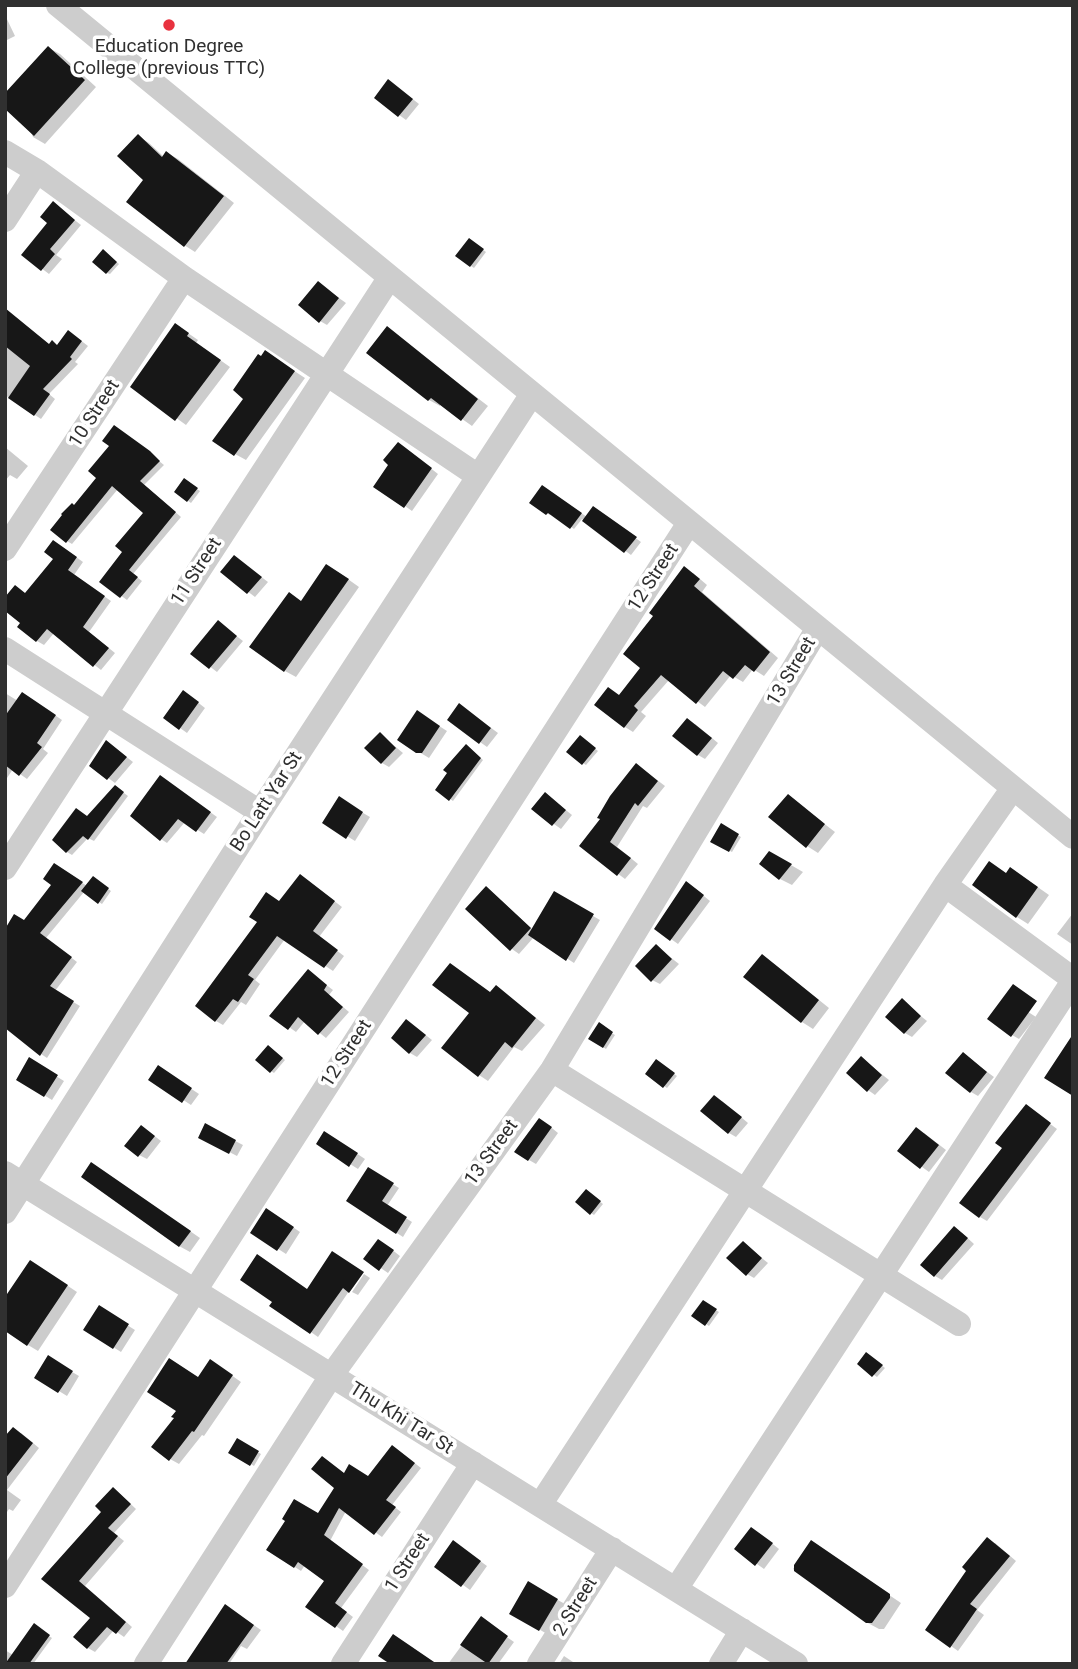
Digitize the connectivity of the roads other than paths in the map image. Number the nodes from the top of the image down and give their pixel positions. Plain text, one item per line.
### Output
1 (58, 5) edge
2 (5, 152) edge
3 (37, 171) junction
4 (5, 220) edge
5 (390, 277) junction
6 (184, 278) junction
7 (326, 373) junction
8 (532, 394) junction
9 (478, 476) junction
10 (689, 523) junction
11 (5, 550) edge
12 (818, 628) junction
13 (5, 649) edge
14 (105, 713) junction
15 (1013, 788) junction
16 (260, 812) junction
17 (1073, 837) edge
18 (5, 868) edge
19 (945, 885) junction
20 (1073, 980) edge
21 (552, 1070) junction
22 (14, 1179) edge
23 (746, 1189) junction
24 (5, 1212) edge
25 (881, 1275) junction
26 (194, 1291) junction
27 (959, 1324) dead end
28 (331, 1376) junction
29 (473, 1463) junction
30 (540, 1505) junction
31 (612, 1549) junction
32 (5, 1586) edge
33 (676, 1589) junction
34 (742, 1630) junction
35 (146, 1664) edge
36 (343, 1664) edge
37 (539, 1664) edge
38 (721, 1664) edge
39 (796, 1664) edge

1 - 5 street
2 - 3 street
3 - 4 street
3 - 6 street
5 - 7 street, 11 Street
5 - 8 street
6 - 7 street
6 - 11 street, 10 Street
7 - 9 street
7 - 14 street, 11 Street
8 - 9 street, Bo Latt Yar St
8 - 10 street
9 - 16 street, Bo Latt Yar St
10 - 12 street
10 - 26 street, 12 Street
12 - 15 street
12 - 21 street, 13 Street
13 - 14 street
14 - 16 street
14 - 18 street, 11 Street
15 - 17 street
15 - 19 street
16 - 22 street, Bo Latt Yar St
19 - 20 street
19 - 23 street
20 - 25 street
21 - 23 street
21 - 28 street, 13 Street
22 - 24 street, Bo Latt Yar St
22 - 26 street, Thu Khi Tar St
23 - 25 street
23 - 30 street
25 - 27 street
25 - 33 street
26 - 28 street, Thu Khi Tar St
26 - 32 street, 12 Street
28 - 29 street, Thu Khi Tar St
28 - 35 street, 13 Street
29 - 30 street, Thu Khi Tar St
29 - 36 street, 1 Street
30 - 31 street, Thu Khi Tar St
31 - 33 street, Thu Khi Tar St
31 - 37 street, 2 Street
33 - 34 street, Thu Khi Tar St
34 - 38 street
34 - 39 street, Thu Khi Tar St

